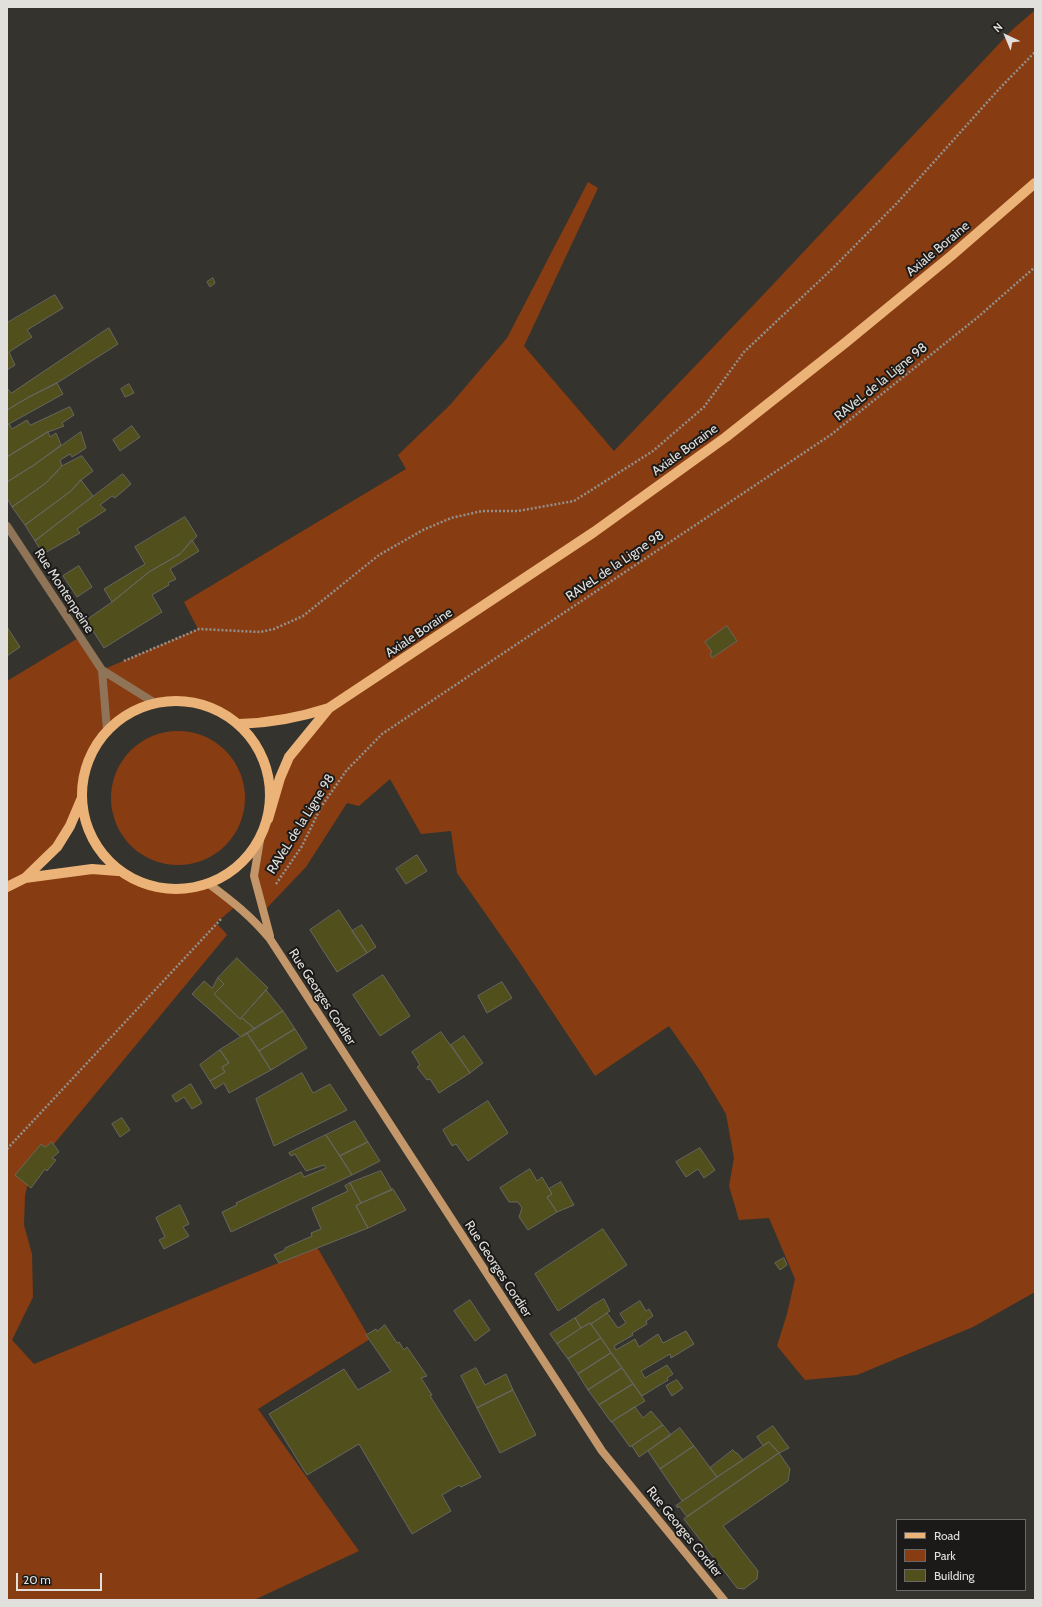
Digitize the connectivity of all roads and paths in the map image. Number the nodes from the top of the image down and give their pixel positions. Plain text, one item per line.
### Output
1 (1035, 52) edge
2 (1035, 183) edge
3 (1035, 267) edge
4 (7, 526) edge
5 (102, 670) junction
6 (155, 703) junction
7 (330, 708) junction
8 (239, 724) junction
9 (107, 730) junction
10 (81, 800) junction
11 (268, 819) junction
12 (260, 840) junction
13 (118, 871) junction
14 (25, 878) junction
15 (209, 884) junction
16 (7, 887) edge
17 (259, 896) junction
18 (237, 905) junction
19 (270, 939) junction
20 (7, 1149) edge
21 (724, 1600) edge

1 - 5 path
2 - 7 main road, Axiale Boraine
3 - 17 path, RAVeL de la Ligne 98
4 - 5 street, Rue Montenpeine
5 - 6 street, Rue Montenpeine
5 - 9 street, Rue Montenpeine
6 - 8 main road
6 - 9 main road
7 - 8 main road, Axiale Boraine
7 - 11 main road, Axiale Boraine
8 - 11 main road
9 - 10 main road
10 - 13 main road
10 - 14 main road
11 - 12 main road
12 - 15 main road
12 - 17 street, Rue Georges Cordier
13 - 14 main road
13 - 15 main road
14 - 16 main road
15 - 18 street, Rue Georges Cordier
17 - 19 street, Rue Georges Cordier
18 - 19 street, Rue Georges Cordier
18 - 20 path
19 - 21 street, Rue Georges Cordier

